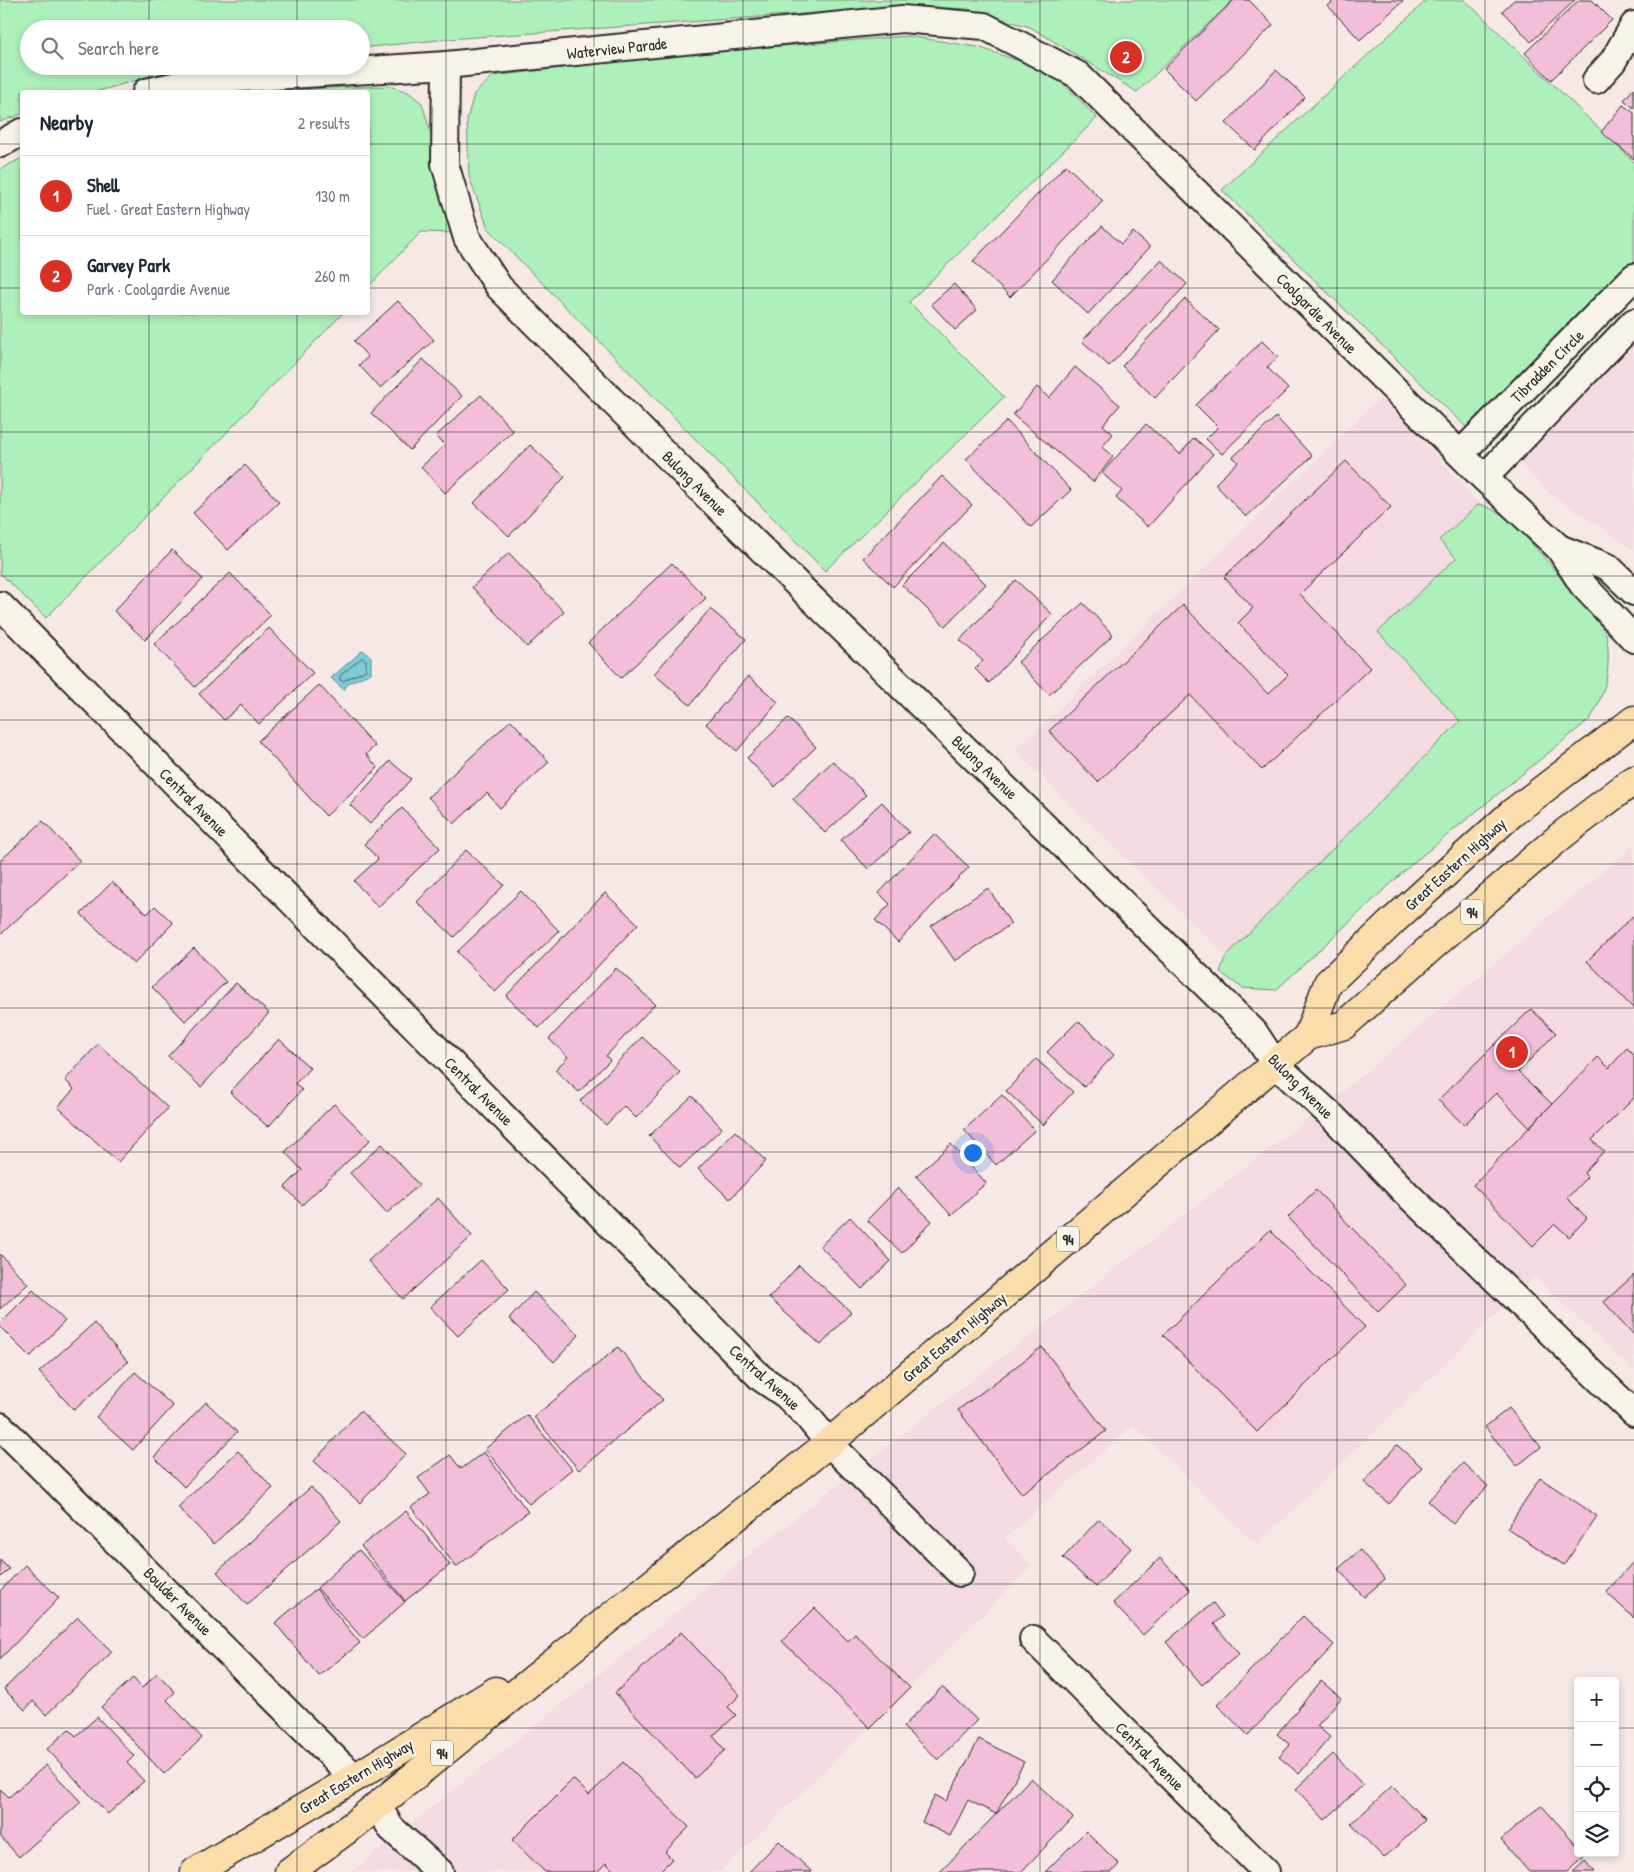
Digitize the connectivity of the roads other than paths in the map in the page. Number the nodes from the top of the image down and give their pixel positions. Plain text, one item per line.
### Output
1 (1634, 25) edge
2 (446, 65) junction
3 (370, 70) edge
4 (290, 75) edge
5 (1078, 75) joint
6 (1596, 80) dead end
7 (155, 90) edge
8 (20, 133) edge
9 (0, 144) edge
10 (1634, 277) edge
11 (1634, 322) edge
12 (1460, 454) junction
13 (1484, 478) junction
14 (1559, 548) junction
15 (1634, 592) edge
16 (0, 605) edge
17 (1634, 639) edge
18 (1634, 720) edge
19 (1634, 780) edge
20 (1308, 1036) junction
21 (1275, 1064) junction
22 (1634, 1414) edge
23 (0, 1426) edge
24 (829, 1443) junction
25 (960, 1573) dead end
26 (592, 1631) junction
27 (1034, 1639) dead end
28 (356, 1777) junction
29 (377, 1805) junction
30 (196, 1872) edge
31 (289, 1872) edge
32 (440, 1872) edge
33 (1266, 1872) edge

1 - 6 street
2 - 3 street, Waterview Parade
2 - 5 street, Waterview Parade
2 - 21 street, Bulong Avenue
4 - 7 street, Waterview Parade
5 - 12 street, Coolgardie Avenue
8 - 9 street
10 - 12 street, Tibradden Circle
11 - 13 street, Tibradden Circle
12 - 13 street, Coolgardie Avenue
13 - 14 street, Coolgardie Avenue
14 - 15 street, Coolgardie Avenue
14 - 17 street, Coolgardie Avenue
16 - 24 street, Central Avenue
18 - 20 highway, Great Eastern Highway / 94
19 - 20 highway, Great Eastern Highway / 94
20 - 21 highway, Great Eastern Highway / 94
21 - 22 street, Bulong Avenue
21 - 24 highway, Great Eastern Highway / 94
23 - 28 street, Boulder Avenue
24 - 25 street, Central Avenue
24 - 26 highway, Great Eastern Highway / 94
26 - 28 highway, Great Eastern Highway / 94
26 - 29 highway, Great Eastern Highway / 94
27 - 33 street, Central Avenue
28 - 30 highway, Great Eastern Highway / 94
29 - 31 highway, Great Eastern Highway / 94
29 - 32 street

